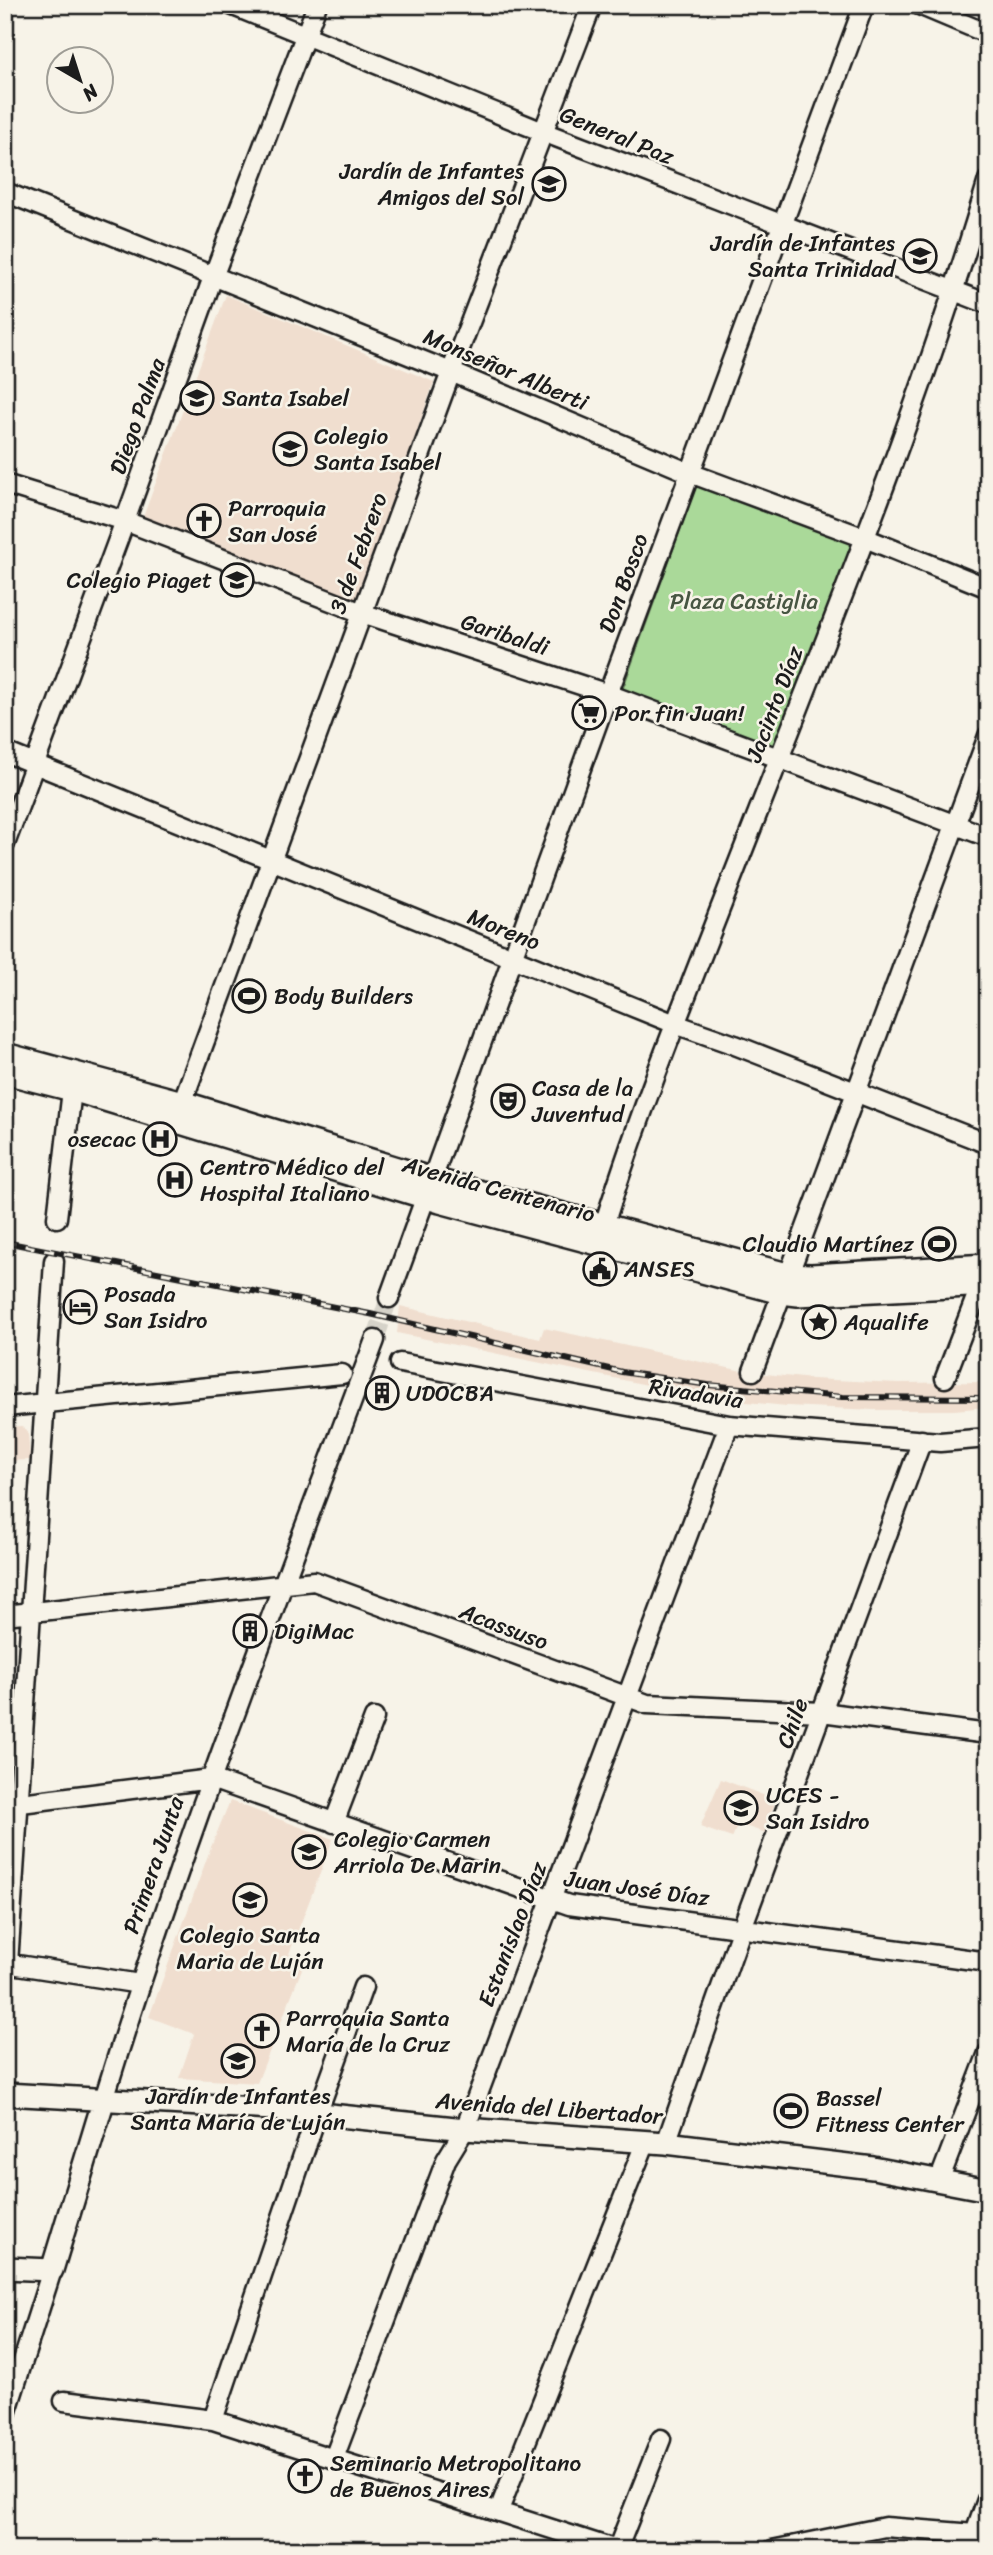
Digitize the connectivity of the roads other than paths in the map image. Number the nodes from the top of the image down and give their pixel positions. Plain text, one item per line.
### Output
1 (232, 5) edge
2 (317, 5) edge
3 (592, 5) edge
4 (864, 5) edge
5 (919, 5) edge
6 (988, 34) edge
7 (305, 37) junction
8 (543, 132) junction
9 (988, 180) edge
10 (5, 192) edge
11 (783, 227) junction
12 (213, 277) junction
13 (954, 292) junction
14 (988, 304) edge
15 (451, 372) junction
16 (690, 473) junction
17 (5, 484) edge
18 (125, 522) junction
19 (865, 538) junction
20 (988, 588) edge
21 (362, 612) junction
22 (608, 694) junction
23 (988, 736) edge
24 (5, 752) edge
25 (779, 757) junction
26 (35, 764) junction
27 (955, 824) junction
28 (988, 837) edge
29 (5, 844) edge
30 (272, 860) junction
31 (513, 959) junction
32 (675, 1024) junction
33 (5, 1054) edge
34 (5, 1073) edge
35 (72, 1090) junction
36 (855, 1093) junction
37 (179, 1112) junction
38 (988, 1144) edge
39 (430, 1188) junction
40 (57, 1218) dead end
41 (601, 1233) junction
42 (54, 1261) dead end
43 (986, 1276) edge
44 (784, 1283) junction
45 (389, 1298) tunnel mouth
46 (375, 1340) tunnel mouth
47 (400, 1363) dead end
48 (753, 1371) dead end
49 (342, 1374) dead end
50 (945, 1378) dead end
51 (45, 1402) junction
52 (5, 1407) edge
53 (729, 1425) junction
54 (988, 1438) edge
55 (922, 1440) junction
56 (284, 1583) junction
57 (31, 1612) junction
58 (5, 1615) edge
59 (628, 1698) junction
60 (822, 1712) junction
61 (374, 1718) dead end
62 (988, 1734) edge
63 (211, 1779) junction
64 (12, 1804) edge
65 (334, 1823) junction
66 (550, 1900) junction
67 (742, 1928) junction
68 (988, 1962) edge
69 (6, 1963) edge
70 (139, 1984) junction
71 (363, 1987) dead end
72 (988, 2053) edge
73 (5, 2094) edge
74 (104, 2099) junction
75 (317, 2114) junction
76 (465, 2129) junction
77 (656, 2142) junction
78 (939, 2180) junction
79 (988, 2190) edge
80 (5, 2268) edge
81 (52, 2270) junction
82 (64, 2401) dead end
83 (5, 2417) edge
84 (213, 2420) junction
85 (661, 2439) dead end
86 (334, 2458) junction
87 (988, 2497) edge
88 (499, 2510) junction
89 (972, 2542) edge
90 (617, 2550) edge
91 (772, 2550) edge

1 - 7 street, General Paz
2 - 7 street, Diego Palma
3 - 8 street, 3 de Febrero
4 - 11 street, Don Bosco
5 - 6 street
7 - 8 street, General Paz
7 - 12 street, Diego Palma
8 - 11 street, General Paz
8 - 15 street, 3 de Febrero
9 - 13 street, Jacinto Díaz
10 - 12 street, Monseñor Alberti
11 - 13 street, General Paz
11 - 16 street, Don Bosco
12 - 15 street, Monseñor Alberti
12 - 18 street, Diego Palma
13 - 14 street, General Paz
13 - 19 street, Jacinto Díaz
15 - 16 street, Monseñor Alberti
15 - 21 street, 3 de Febrero
16 - 19 street, Monseñor Alberti
16 - 22 street, Don Bosco
17 - 18 street, Garibaldi
18 - 21 street, Garibaldi
18 - 26 street, Diego Palma
19 - 20 street, Monseñor Alberti
19 - 25 street, Jacinto Díaz
21 - 22 street, Garibaldi
21 - 30 street, 3 de Febrero
22 - 25 street, Garibaldi
22 - 31 street, Don Bosco
23 - 27 street
24 - 26 street, Moreno
25 - 27 street, Garibaldi
25 - 32 street, Jacinto Díaz
26 - 29 street, Diego Palma
26 - 30 street, Moreno
27 - 28 street, Garibaldi
27 - 36 street
30 - 31 street, Moreno
30 - 37 street, 3 de Febrero
31 - 32 street, Moreno
31 - 39 street, Don Bosco
32 - 36 street, Moreno
32 - 41 street, Jacinto Díaz
33 - 37 main road, Avenida Centenario
34 - 35 main road, Avenida Centenario
35 - 37 main road, Avenida Centenario
35 - 40 street
36 - 38 street, Moreno
36 - 44 street
37 - 39 main road, Avenida Centenario
39 - 41 main road, Avenida Centenario
39 - 45 street
41 - 44 main road, Avenida Centenario
42 - 51 street
43 - 44 main road, Avenida Centenario
43 - 50 street
44 - 48 street
46 - 56 street, Primera Junta
47 - 53 street, Rivadavia
49 - 51 street
51 - 52 street
51 - 57 street
53 - 55 street, Rivadavia
53 - 59 street, Estanislao Díaz
54 - 55 street, Rivadavia
55 - 60 street, Chile
56 - 57 street, Acassuso
56 - 59 street, Acassuso
56 - 63 street, Primera Junta
57 - 58 street, Acassuso
57 - 64 street
59 - 60 street, Acassuso
59 - 66 street, Estanislao Díaz
60 - 62 street, Acassuso
60 - 67 street, Chile
61 - 65 street
63 - 64 street, Juan José Díaz
63 - 65 street, Juan José Díaz
63 - 70 street, Primera Junta
64 - 69 street
65 - 66 street, Juan José Díaz
66 - 67 street, Juan José Díaz
66 - 76 street, Estanislao Díaz
67 - 68 street, Juan José Díaz
67 - 77 street, Chile
69 - 70 street
70 - 74 street, Primera Junta
71 - 75 street
72 - 78 street
73 - 74 main road, Avenida del Libertador
74 - 75 main road, Avenida del Libertador
74 - 81 main road, Primera Junta
75 - 76 main road, Avenida del Libertador
75 - 84 street
76 - 77 main road, Avenida del Libertador
76 - 86 street, Estanislao Díaz
77 - 78 main road, Avenida del Libertador
77 - 88 street, Chile
78 - 79 main road, Avenida del Libertador
80 - 81 main road
81 - 83 street, Primera Junta
82 - 84 street
84 - 86 street
85 - 90 street
86 - 88 street
87 - 89 street
88 - 90 street
89 - 91 street

